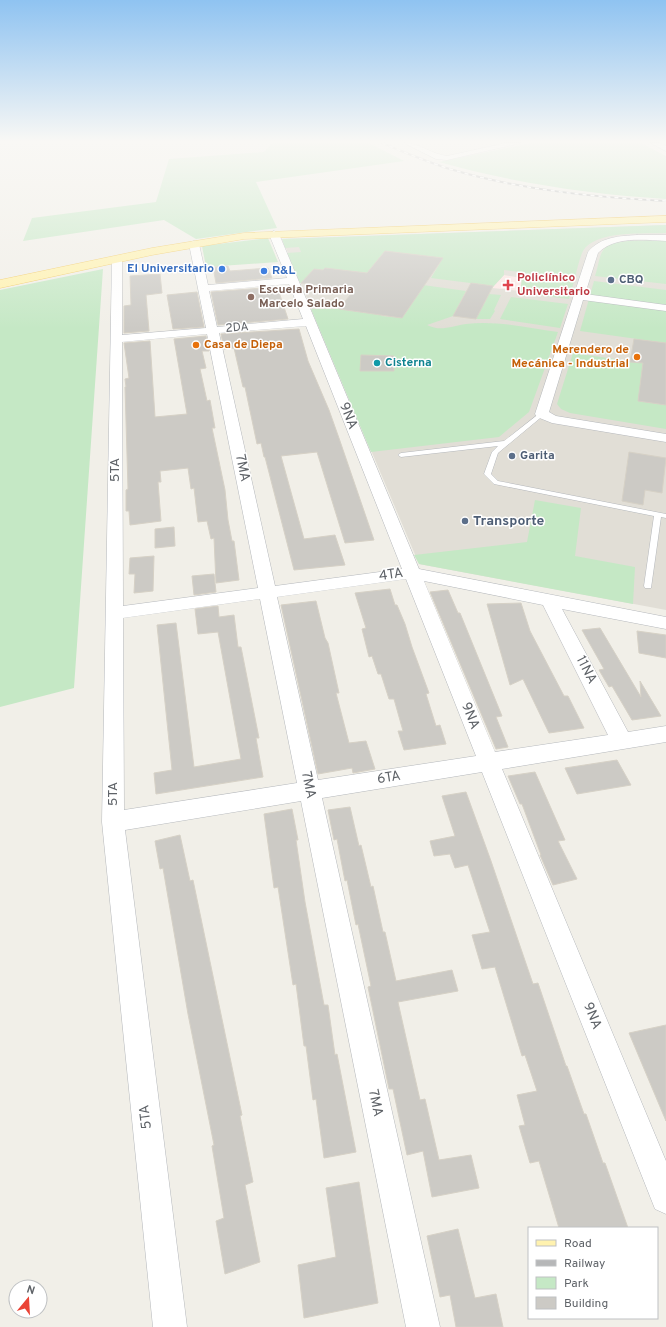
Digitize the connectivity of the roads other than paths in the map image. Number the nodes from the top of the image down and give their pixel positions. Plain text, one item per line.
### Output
1 (666, 219) edge
2 (274, 234) junction
3 (666, 238) edge
4 (194, 244) junction
5 (117, 259) junction
6 (293, 281) junction
7 (0, 284) edge
8 (204, 288) junction
9 (579, 296) junction
10 (666, 308) edge
11 (310, 322) junction
12 (213, 330) junction
13 (116, 339) junction
14 (542, 414) junction
15 (666, 438) edge
16 (506, 443) junction
17 (401, 455) dead end
18 (658, 514) junction
19 (666, 516) edge
20 (412, 573) junction
21 (648, 586) dead end
22 (268, 592) junction
23 (549, 600) junction
24 (114, 613) junction
25 (666, 623) edge
26 (666, 734) edge
27 (622, 741) junction
28 (489, 762) junction
29 (309, 791) junction
30 (113, 822) junction
31 (666, 1198) edge
32 (170, 1327) edge
33 (423, 1327) edge

1 - 2 main road
2 - 4 main road
2 - 6 street, 9NA
3 - 9 street
4 - 5 main road
4 - 8 street, 7MA
5 - 7 main road
5 - 13 street, 5TA
6 - 8 street
6 - 11 street, 9NA
8 - 12 street, 7MA
9 - 10 street
9 - 14 street
11 - 12 street, 2DA
11 - 20 street, 9NA
12 - 13 street, 2DA
12 - 22 street, 7MA
13 - 24 street, 5TA
14 - 15 street
14 - 16 lane
16 - 17 lane
16 - 18 lane
18 - 19 lane
18 - 21 lane
20 - 22 street, 4TA
20 - 23 street, 4TA
20 - 28 street, 9NA
22 - 24 street, 4TA
22 - 29 street, 7MA
23 - 25 street, 4TA
23 - 27 street, 11NA
24 - 30 street, 5TA
26 - 27 street, 6TA
27 - 28 street, 6TA
28 - 29 street, 6TA
28 - 31 street, 9NA
29 - 30 street, 6TA
29 - 33 street, 7MA
30 - 32 street, 5TA

